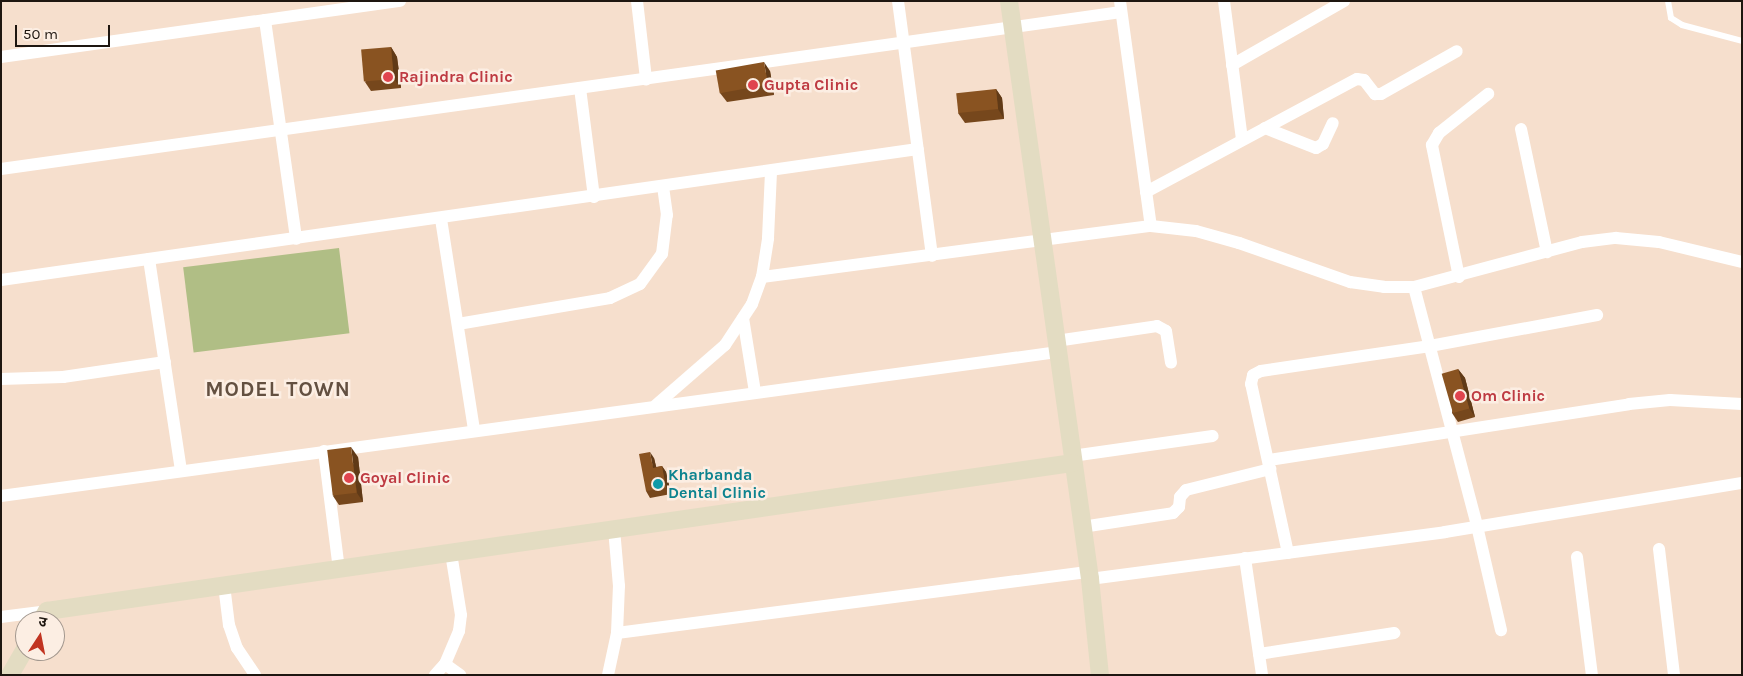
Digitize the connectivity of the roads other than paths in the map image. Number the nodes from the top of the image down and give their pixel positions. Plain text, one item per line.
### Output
1 (400, 1) edge
2 (637, 1) edge
3 (898, 1) edge
4 (1009, 1) edge
5 (1224, 1) edge
6 (1344, 1) edge
7 (1668, 1) edge
8 (1121, 7) edge
9 (265, 20) junction
10 (1013, 27) junction
11 (904, 42) junction
12 (1742, 42) edge
13 (1457, 50) dead end
14 (1, 57) edge
15 (1232, 65) junction
16 (646, 79) junction
17 (580, 88) junction
18 (1488, 94) dead end
19 (1333, 123) dead end
20 (1265, 128) junction
21 (1521, 129) dead end
22 (280, 130) junction
23 (1242, 140) junction
24 (918, 149) junction
25 (1, 169) edge
26 (771, 170) junction
27 (663, 186) junction
28 (1146, 192) junction
29 (594, 197) junction
30 (441, 219) junction
31 (1150, 226) junction
32 (296, 239) junction
33 (1042, 242) junction
34 (1547, 252) junction
35 (932, 256) junction
36 (149, 259) junction
37 (1742, 262) edge
38 (762, 277) junction
39 (1459, 277) junction
40 (1, 280) edge
41 (1414, 288) junction
42 (1597, 315) dead end
43 (743, 318) junction
44 (458, 324) junction
45 (1057, 346) junction
46 (1430, 346) junction
47 (165, 362) junction
48 (1171, 363) dead end
49 (1, 379) edge
50 (754, 392) junction
51 (1742, 404) edge
52 (656, 405) junction
53 (474, 430) junction
54 (1453, 434) junction
55 (1213, 436) dead end
56 (324, 451) junction
57 (1073, 460) junction
58 (1270, 464) junction
59 (181, 471) junction
60 (1742, 483) edge
61 (1, 496) edge
62 (1082, 526) junction
63 (1478, 526) junction
64 (614, 530) junction
65 (1658, 549) dead end
66 (452, 553) junction
67 (1288, 553) junction
68 (1577, 557) dead end
69 (1245, 558) junction
70 (339, 569) junction
71 (1089, 576) junction
72 (224, 586) junction
73 (65, 612) edge
74 (1, 617) edge
75 (15, 617) edge
76 (1501, 630) dead end
77 (617, 633) junction
78 (1394, 633) dead end
79 (1259, 654) junction
80 (18, 661) edge
81 (446, 664) junction
82 (10, 675) edge
83 (255, 675) edge
84 (435, 675) edge
85 (460, 675) edge
86 (608, 675) edge
87 (1100, 675) edge
88 (1262, 675) edge
89 (1592, 675) edge
90 (1674, 675) edge

1 - 9 street
2 - 16 street
3 - 11 street
4 - 10 street
5 - 15 street
6 - 15 street
7 - 12 lane
8 - 10 street
8 - 28 street
9 - 14 street
9 - 22 street
10 - 11 street
10 - 33 street
11 - 16 street
11 - 24 street
13 - 20 street
15 - 23 street
16 - 17 street
17 - 22 street
17 - 29 street
18 - 39 street
19 - 20 street
20 - 23 street
21 - 34 street
22 - 25 street
22 - 32 street
23 - 28 street
24 - 26 street
24 - 35 street
26 - 27 street
26 - 38 street
27 - 29 street
27 - 44 street
28 - 31 street
29 - 30 street
30 - 32 street
30 - 44 street
31 - 33 street
31 - 41 street
32 - 36 street
33 - 35 street
33 - 45 street
34 - 37 street
34 - 39 street
35 - 38 street
36 - 40 street
36 - 47 street
38 - 43 street
39 - 41 street
41 - 46 street
42 - 46 street
43 - 50 street
43 - 52 street
44 - 53 street
45 - 48 street
45 - 50 street
45 - 57 street
46 - 54 street
46 - 58 street
47 - 49 street
47 - 59 street
50 - 52 street
51 - 54 street
52 - 53 street
53 - 56 street
54 - 58 street
54 - 63 street
55 - 57 street
56 - 59 street
56 - 70 street
57 - 62 street
57 - 64 street
58 - 62 street
58 - 67 street
59 - 61 street
60 - 63 street
62 - 71 street
63 - 67 street
63 - 76 street
64 - 66 street
64 - 77 street
65 - 90 street
66 - 70 street
66 - 81 street
67 - 69 street
68 - 89 street
69 - 71 street
69 - 79 street
70 - 72 street
71 - 77 street
71 - 87 street
72 - 73 street
72 - 83 street
74 - 75 street
77 - 86 street
78 - 79 street
79 - 88 street
80 - 82 street
81 - 84 street
81 - 85 street

